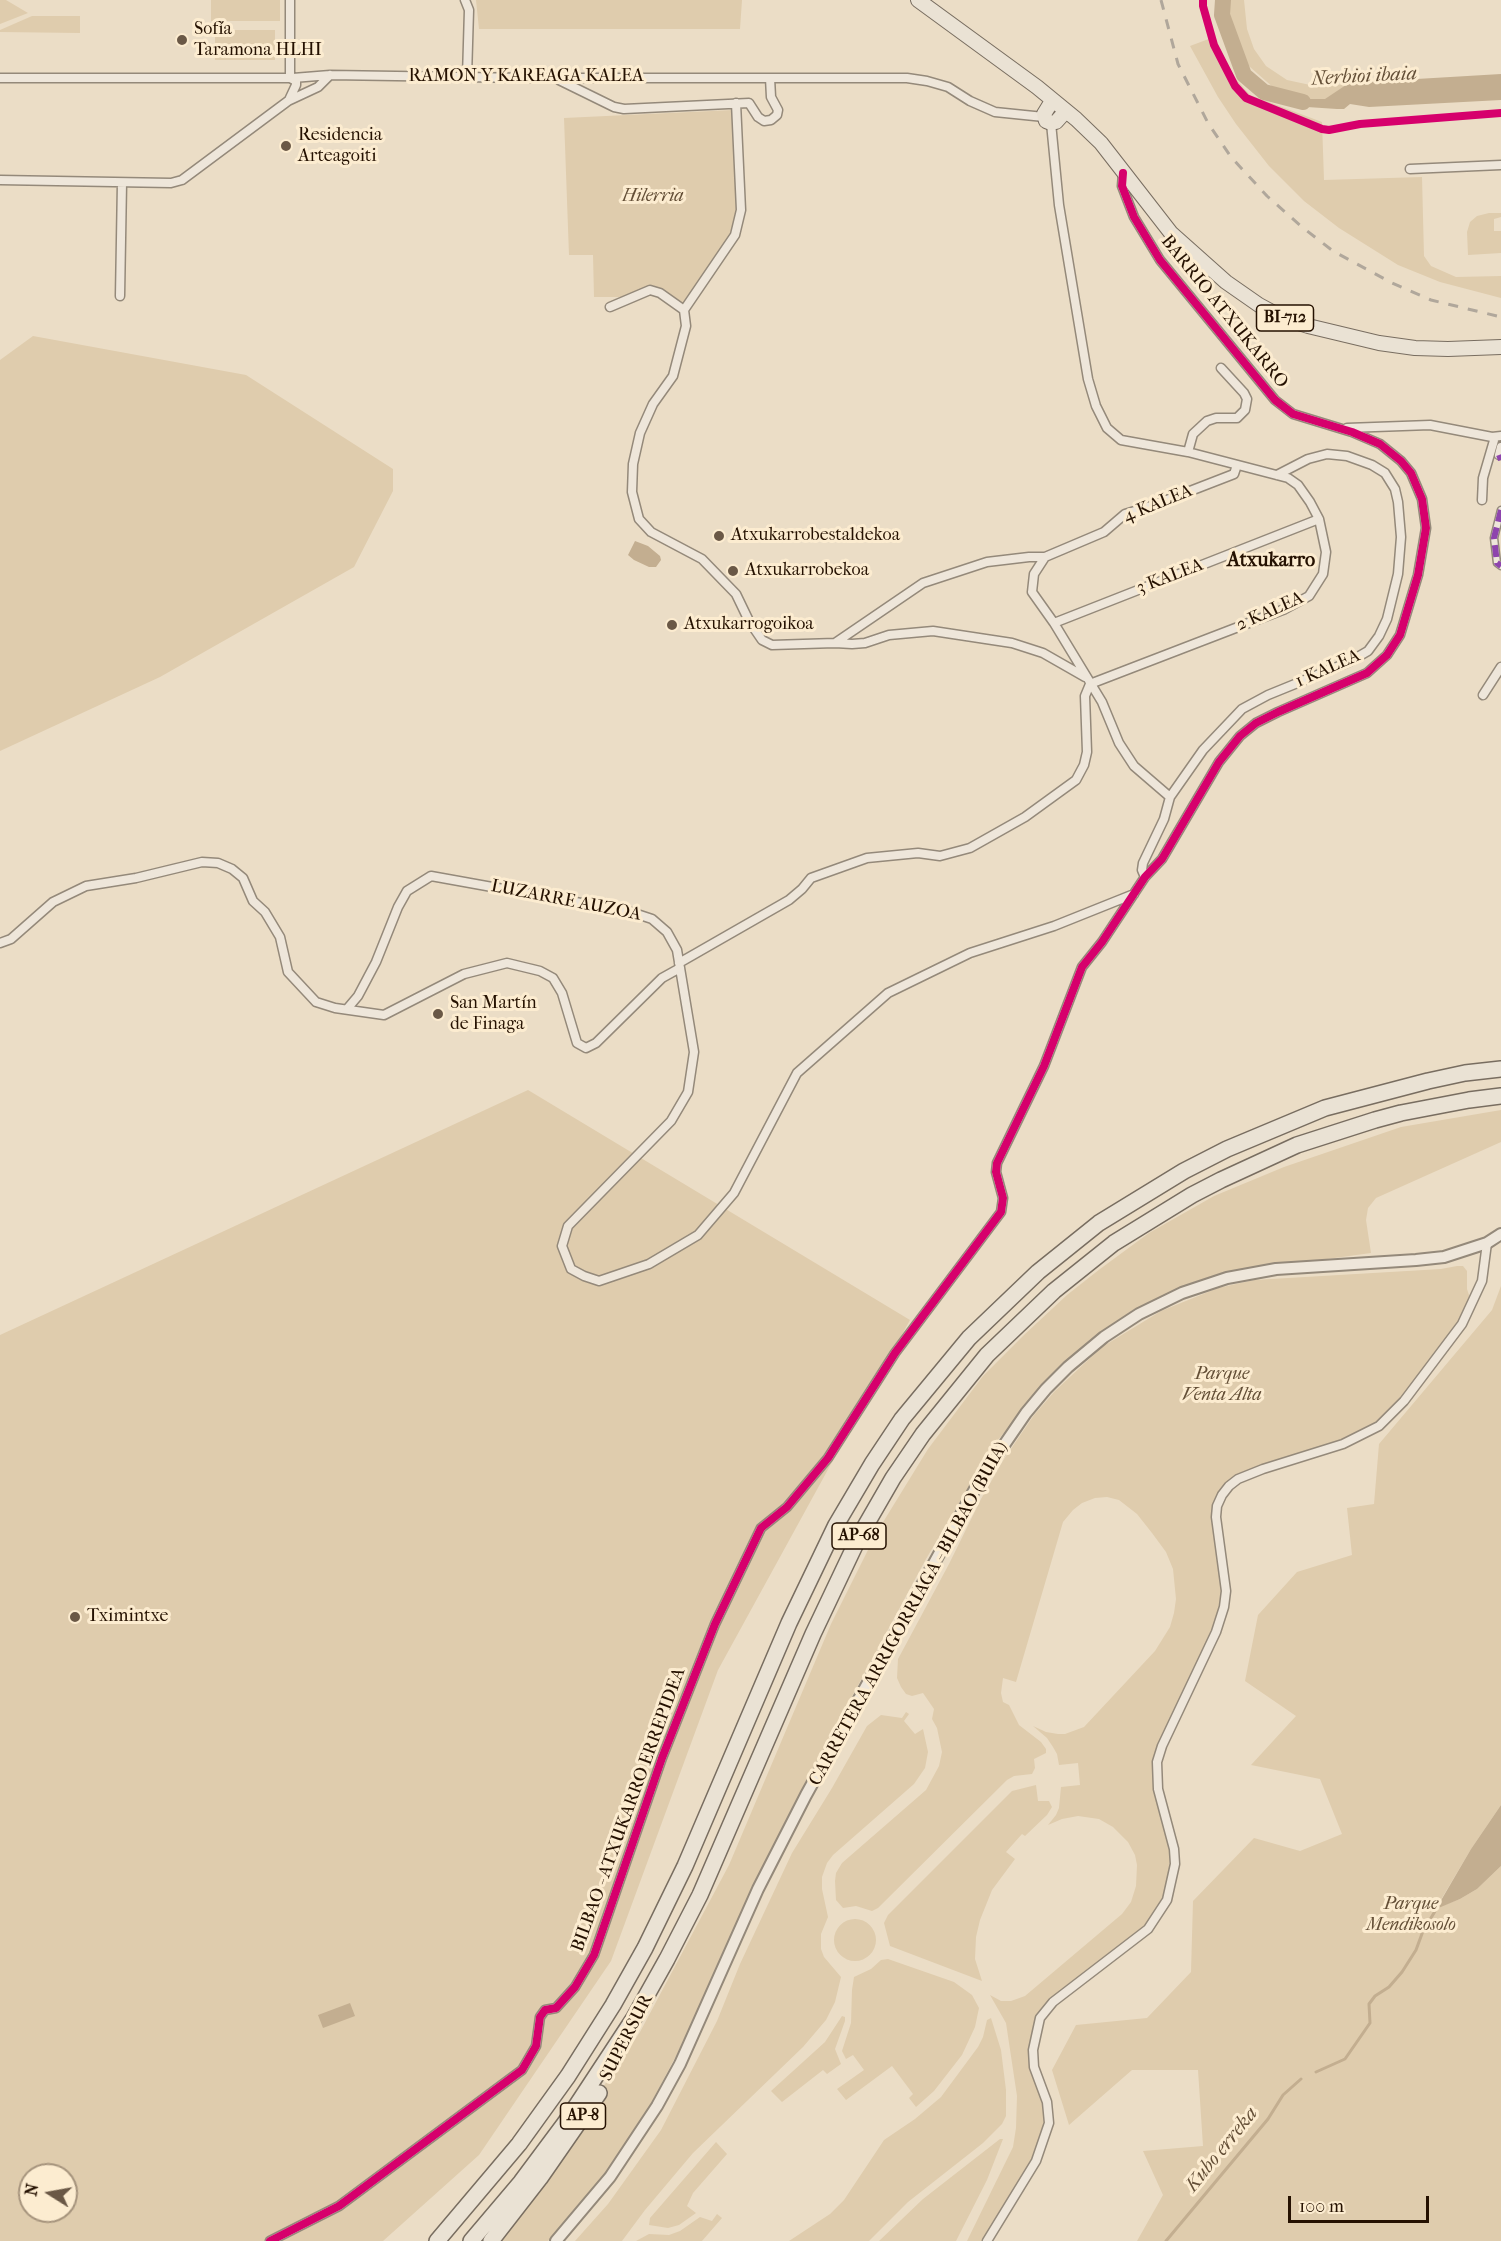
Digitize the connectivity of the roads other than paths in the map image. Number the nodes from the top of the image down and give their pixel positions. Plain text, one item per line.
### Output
1 (290, 0) edge
2 (465, 0) edge
3 (918, 0) edge
4 (330, 75) junction
5 (467, 77) junction
6 (0, 78) edge
7 (290, 78) junction
8 (308, 78) junction
9 (555, 78) junction
10 (770, 78) junction
11 (306, 92) junction
12 (288, 100) junction
13 (1052, 101) junction
14 (736, 104) junction
15 (1065, 112) junction
16 (1047, 120) junction
17 (1501, 165) edge
18 (1410, 169) dead end
19 (1123, 173) junction
20 (0, 180) edge
21 (122, 183) junction
22 (120, 296) dead end
23 (610, 306) dead end
24 (684, 310) junction
25 (1501, 347) edge
26 (1221, 368) dead end
27 (1337, 428) junction
28 (1498, 436) edge
29 (1188, 452) junction
30 (1237, 465) junction
31 (1277, 476) junction
32 (1482, 500) dead end
33 (1501, 510) edge
34 (1319, 519) junction
35 (1045, 557) junction
36 (1501, 566) edge
37 (1054, 622) junction
38 (835, 643) junction
39 (1501, 667) edge
40 (1089, 681) junction
41 (1483, 695) dead end
42 (1170, 797) junction
43 (1145, 877) junction
44 (1134, 894) junction
45 (0, 943) edge
46 (680, 965) junction
47 (347, 1009) junction
48 (1501, 1069) edge
49 (1501, 1096) edge
50 (1501, 1234) edge
51 (1487, 1244) junction
52 (656, 1980) junction
53 (270, 2241) edge
54 (436, 2241) edge
55 (471, 2241) edge
56 (491, 2241) edge
57 (556, 2241) edge
58 (987, 2241) edge

1 - 7 street
2 - 5 street
3 - 13 main road
4 - 5 street, RAMON Y KAREAGA KALEA
4 - 8 street, RAMON Y KAREAGA KALEA
4 - 11 street
5 - 9 street, RAMON Y KAREAGA KALEA
6 - 7 street, RAMON Y KAREAGA KALEA
7 - 8 street, RAMON Y KAREAGA KALEA
7 - 12 street
8 - 11 street
9 - 10 street, RAMON Y KAREAGA KALEA
9 - 14 street
10 - 14 street
10 - 16 street, RAMON Y KAREAGA KALEA
11 - 12 street
12 - 21 street
13 - 15 main road
13 - 16 main road
14 - 24 street
15 - 16 main road
15 - 19 main road, BI-712
16 - 29 street, 2 KALEA
17 - 18 street
19 - 25 main road, BI-712
19 - 27 street, BARRIO ATXUKARRO
20 - 21 street
21 - 22 street
23 - 24 street
24 - 38 street
26 - 29 street
27 - 28 street
27 - 43 street, BARRIO ATXUKARRO
28 - 32 street
29 - 30 street, 2 KALEA
30 - 31 street, 2 KALEA
30 - 35 street, 4 KALEA
31 - 34 street, 2 KALEA
31 - 42 street, 1 KALEA
33 - 36 street
34 - 37 street, 3 KALEA
34 - 40 street, 2 KALEA
35 - 37 street
35 - 38 street
37 - 40 street
38 - 40 street
39 - 41 street
40 - 42 street
40 - 46 street
42 - 43 street, 1 KALEA
43 - 44 street, BILBAO - ATXUKARRO ERREPIDEA
44 - 46 street, LUZARRE AUZOA
44 - 53 street, BILBAO - ATXUKARRO ERREPIDEA
45 - 47 street
46 - 47 street
46 - 47 street, LUZARRE AUZOA
48 - 54 highway, AP-68
49 - 52 highway, AP-68
50 - 51 street, CARRETERA ARRIGORRIAGA - BILBAO (BUIA)
51 - 57 street, CARRETERA ARRIGORRIAGA - BILBAO (BUIA)
51 - 58 street
52 - 55 highway, AP-68
52 - 56 highway, SUPERSUR / AP-8

